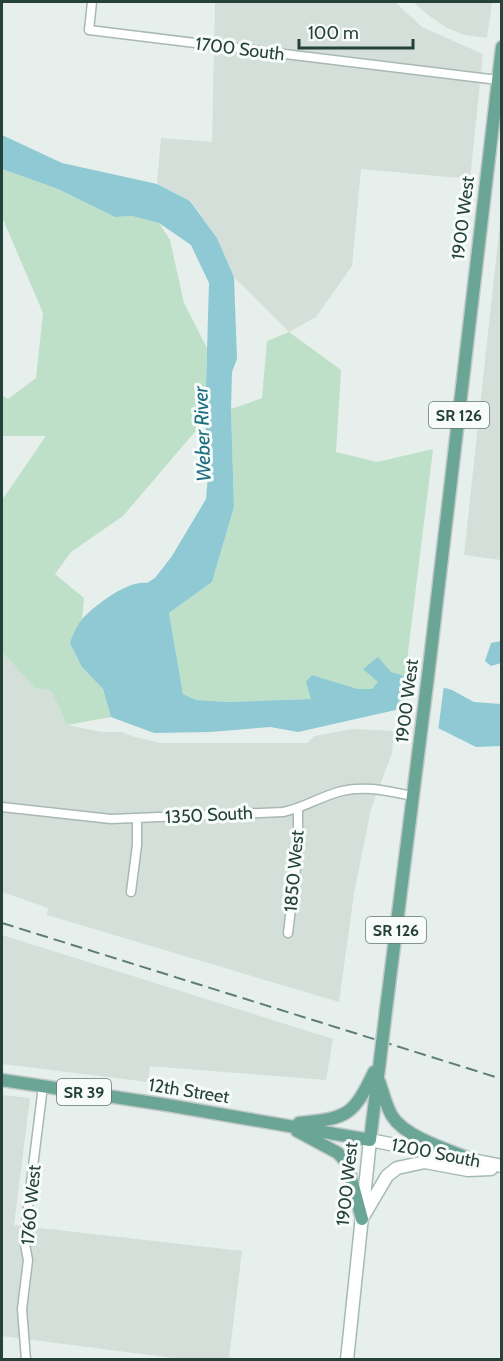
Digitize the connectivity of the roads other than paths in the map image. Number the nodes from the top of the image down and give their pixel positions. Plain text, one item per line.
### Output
1 (92, 2) edge
2 (501, 47) edge
3 (498, 80) junction
4 (413, 796) junction
5 (2, 807) edge
6 (298, 810) junction
7 (137, 819) junction
8 (131, 892) dead end
9 (288, 933) dead end
10 (380, 1060) junction
11 (378, 1077) junction
12 (2, 1080) edge
13 (43, 1086) junction
14 (282, 1124) junction
15 (370, 1140) junction
16 (473, 1160) junction
17 (501, 1167) edge
18 (362, 1219) junction
19 (26, 1359) edge
20 (347, 1359) edge

1 - 3 street, 1700 South
2 - 3 main road, 1900 West / SR 126
3 - 4 main road, 1900 West / SR 126
4 - 6 street, 1350 South
4 - 10 main road, 1900 West / SR 126, bridge
5 - 7 street, 1350 South
6 - 7 street, 1350 South
6 - 9 street, 1850 West
7 - 8 street
10 - 11 main road, 1900 West / SR 126
10 - 14 main road
11 - 15 main road, 1900 West / SR 126
11 - 16 main road
12 - 13 main road, 12th Street / SR 39
13 - 14 main road, 12th Street / SR 39
13 - 19 street, 1760 West
14 - 15 main road, 12th Street / SR 39
14 - 18 main road
15 - 16 main road, 1200 South / SR 39
15 - 18 main road, 1900 West / SR 126
16 - 17 main road, 1200 South / SR 39
17 - 18 main road
18 - 20 main road, 1900 West / SR 126

